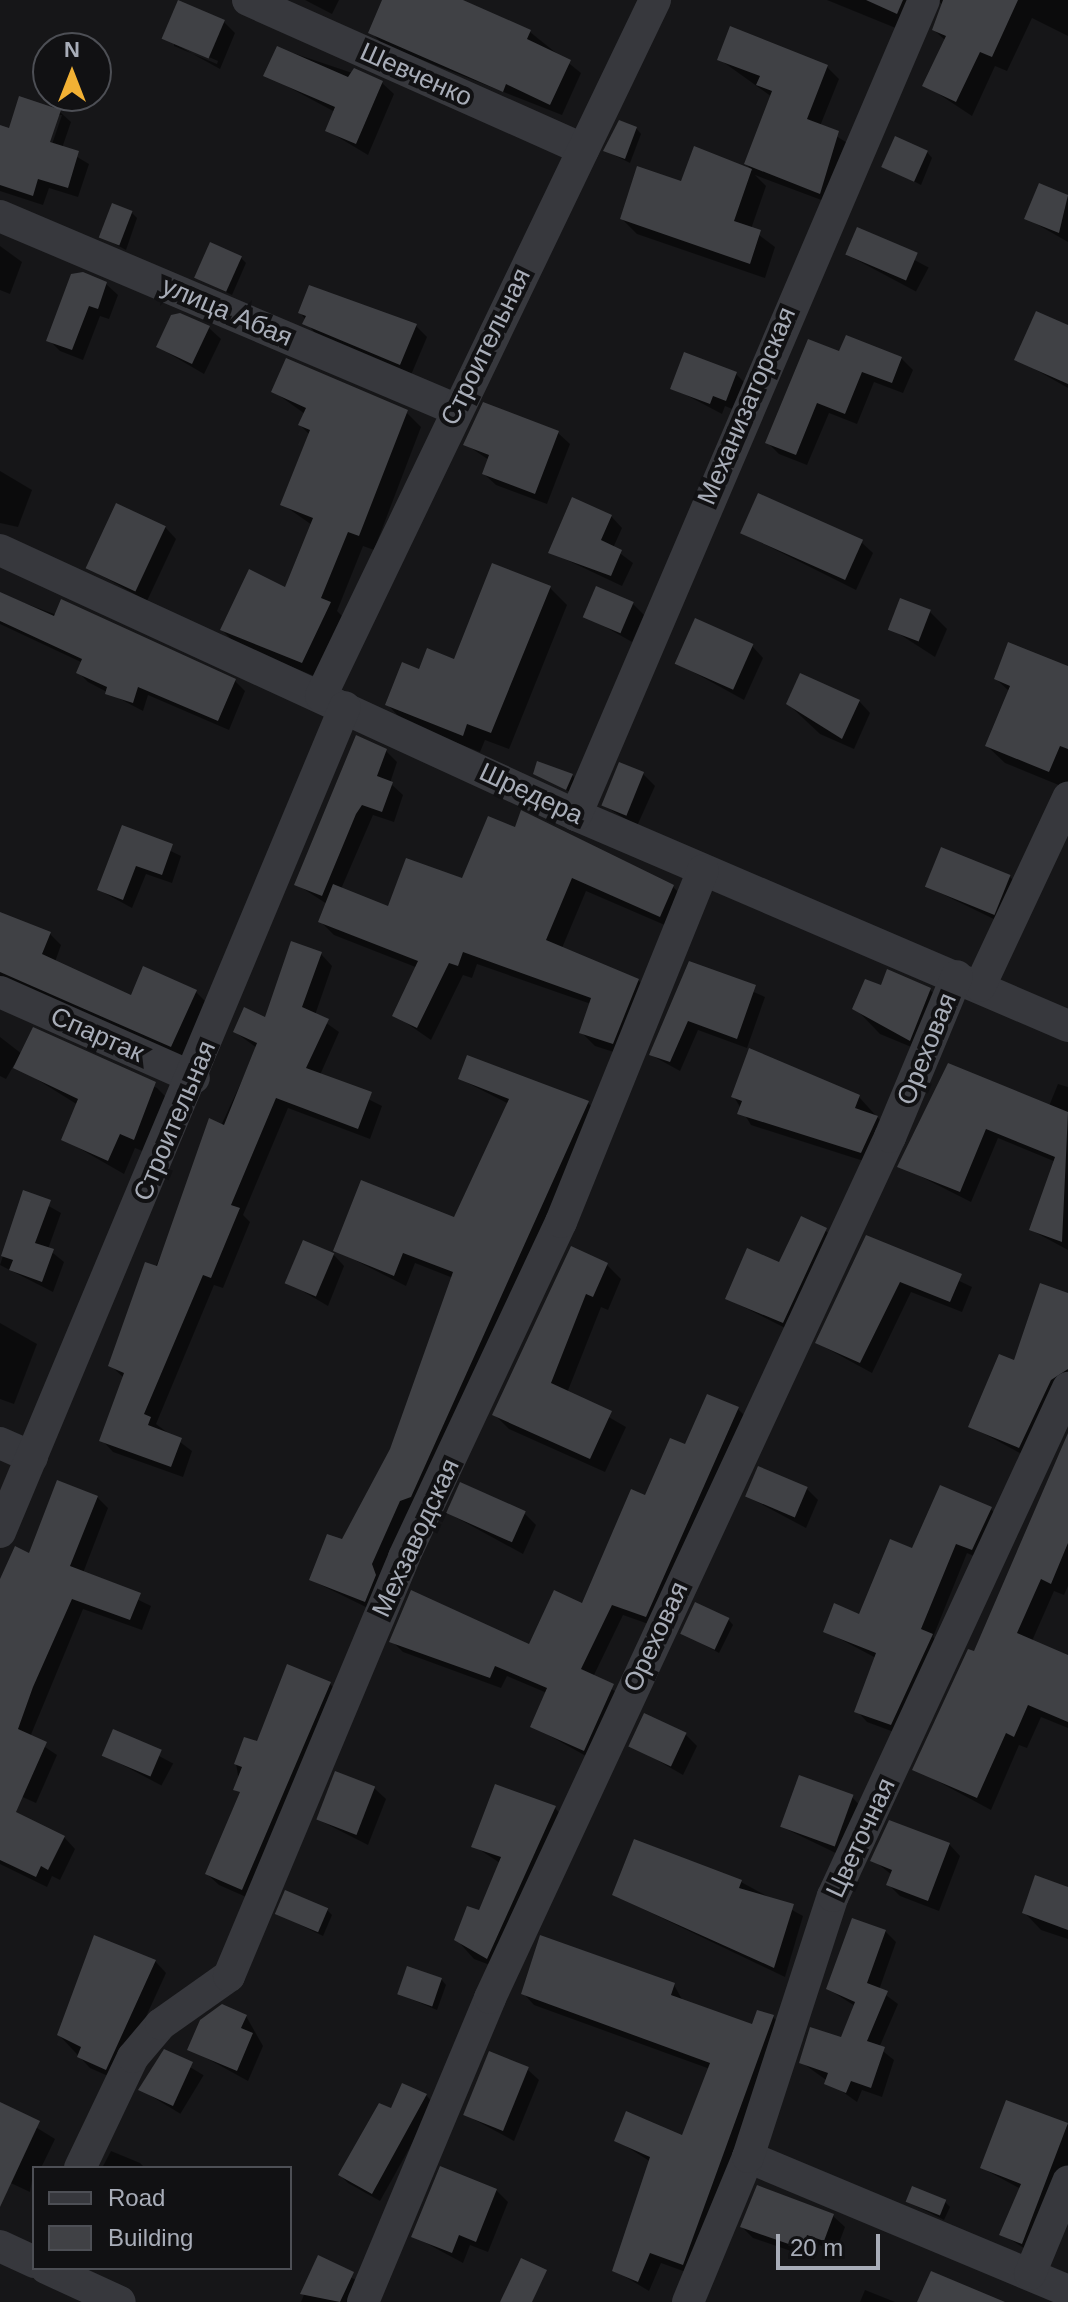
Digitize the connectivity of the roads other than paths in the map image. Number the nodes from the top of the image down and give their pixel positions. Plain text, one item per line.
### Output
1 (248, 0) edge
2 (655, 0) edge
3 (924, 0) edge
4 (583, 149) junction
5 (0, 216) edge
6 (455, 409) junction
7 (0, 550) edge
8 (333, 702) junction
9 (1068, 798) edge
10 (576, 815) junction
11 (703, 871) junction
12 (968, 981) junction
13 (0, 992) edge
14 (1068, 1026) edge
15 (194, 1078) junction
16 (1068, 1388) edge
17 (0, 1443) edge
18 (32, 1457) junction
19 (0, 1532) edge
20 (748, 2157) junction
21 (81, 2166) edge
22 (1068, 2182) edge
23 (0, 2246) edge
24 (32, 2261) edge
25 (50, 2270) edge
26 (1030, 2274) junction
27 (1068, 2291) edge
28 (120, 2302) edge
29 (363, 2302) edge
30 (688, 2302) edge

1 - 4 street, Шевченко
2 - 4 street, Строительная
3 - 10 street, Механизаторская
4 - 6 street, Строительная
5 - 6 street, улица Абая
6 - 8 street, Строительная
7 - 8 street, Шредера
8 - 10 street, Шредера
8 - 15 street, Строительная
9 - 12 street, Ореховая
10 - 11 street, Шредера
11 - 12 street, Шредера
11 - 21 street, Мехзаводская
12 - 14 street, Шредера
12 - 29 street, Ореховая
13 - 15 street, Спартак
15 - 18 street, Строительная
16 - 20 street, Цветочная
17 - 18 street
18 - 19 street, Строительная
20 - 26 street
20 - 30 street, Цветочная
22 - 26 street
23 - 24 street
25 - 28 street
26 - 27 street

